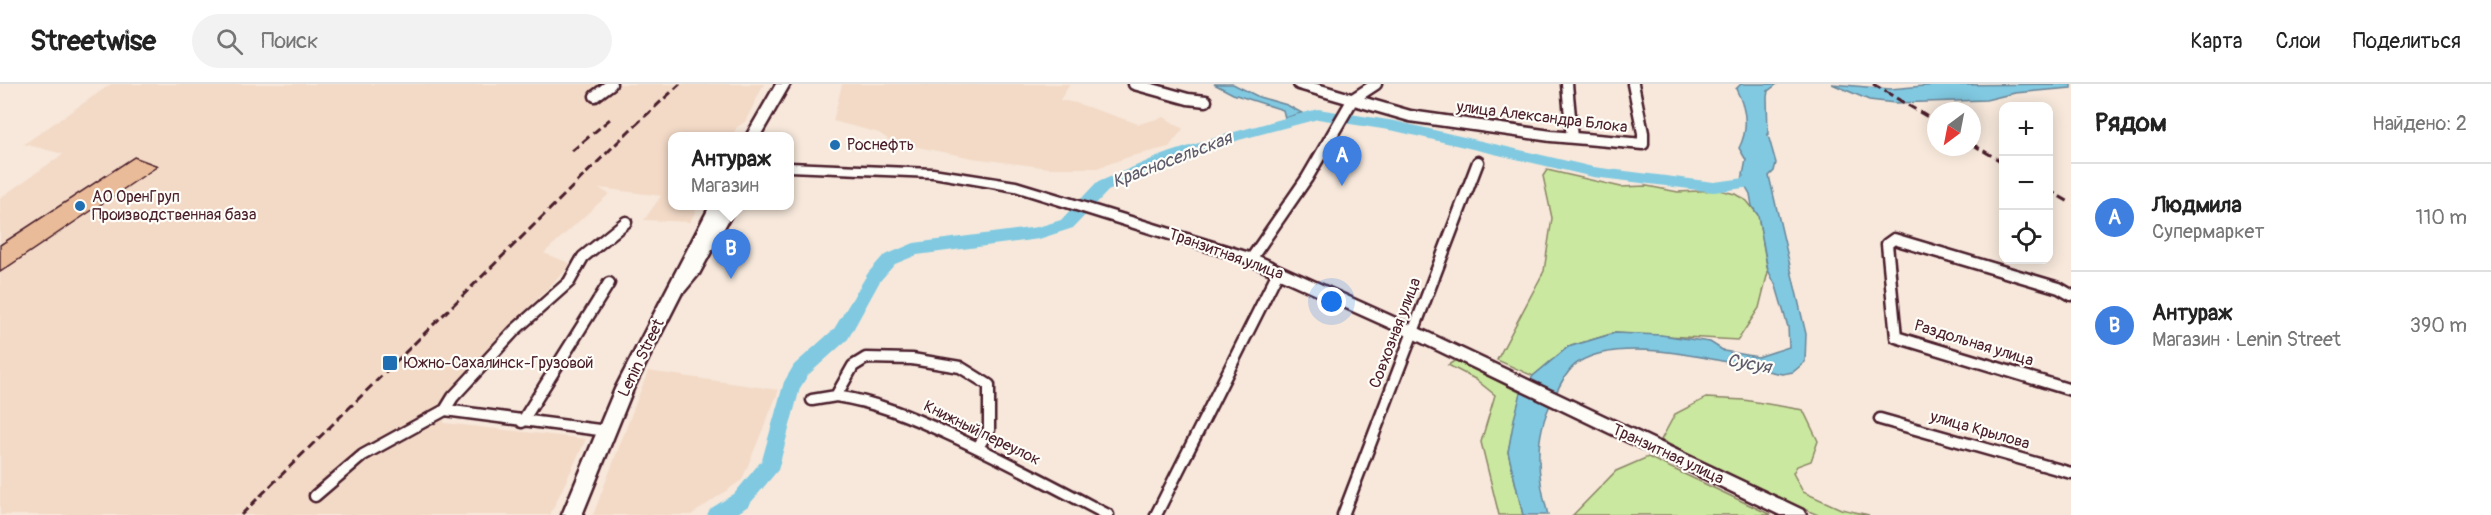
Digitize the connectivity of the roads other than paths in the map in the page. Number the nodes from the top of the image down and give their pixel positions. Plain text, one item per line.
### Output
1 (611, 84) edge
2 (783, 84) edge
3 (1134, 84) edge
4 (1299, 84) edge
5 (1376, 84) edge
6 (1567, 84) edge
7 (1633, 84) edge
8 (595, 96) dead end
9 (1353, 99) junction
10 (1206, 101) dead end
11 (757, 132) edge
12 (1572, 138) junction
13 (1478, 162) dead end
14 (794, 166) edge
15 (811, 168) junction
16 (794, 172) edge
17 (716, 210) edge
18 (727, 210) edge
19 (626, 222) dead end
20 (1251, 259) junction
21 (1278, 272) junction
22 (609, 283) dead end
23 (2071, 295) edge
24 (671, 298) junction
25 (1413, 332) junction
26 (2071, 390) edge
27 (836, 396) junction
28 (812, 400) dead end
29 (445, 410) junction
30 (1880, 419) dead end
31 (522, 422) junction
32 (607, 431) junction
33 (978, 447) junction
34 (2071, 473) edge
35 (315, 496) dead end
36 (572, 515) edge
37 (1108, 515) edge
38 (1156, 515) edge
39 (1343, 515) edge
40 (1797, 515) edge

1 - 8 street
2 - 11 main road
3 - 10 street
4 - 9 street, улица Александра Блока
5 - 9 street
6 - 12 street
7 - 12 street, улица Александра Блока
9 - 12 street, улица Александра Блока
9 - 20 street
13 - 25 street, Совхозная улица
14 - 15 main road, Транзитная улица
15 - 16 main road
15 - 20 main road, Транзитная улица
17 - 24 main road, Lenin Street
18 - 24 main road
19 - 29 street
20 - 21 main road, Транзитная улица
21 - 25 main road, Транзитная улица
21 - 38 street
22 - 31 street
23 - 26 street, Раздольная улица
24 - 32 main road, Lenin Street
25 - 39 street, Совхозная улица
25 - 40 main road, Транзитная улица
27 - 28 street, Книжный переулок
27 - 33 street, Книжный переулок
27 - 33 street
29 - 31 street
29 - 35 street
30 - 34 street, улица Крылова
31 - 32 street
32 - 36 main road, Lenin Street
33 - 37 street, Книжный переулок

